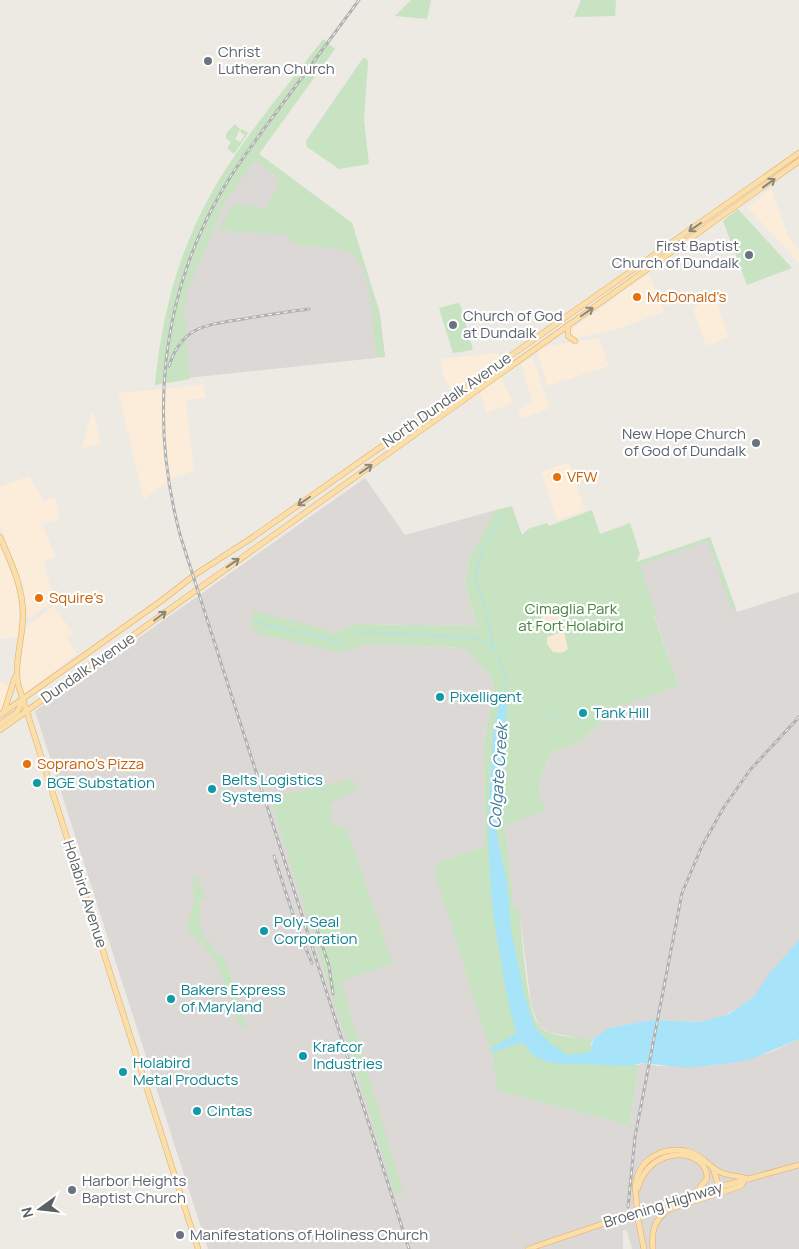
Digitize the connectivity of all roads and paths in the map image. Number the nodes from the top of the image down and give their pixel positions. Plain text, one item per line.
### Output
1 (799, 153) edge
2 (799, 161) edge
3 (568, 325) junction
4 (576, 341) dead end
5 (0, 537) edge
6 (168, 596) joint
7 (174, 605) joint
8 (17, 670) junction
9 (23, 699) junction
10 (26, 711) junction
11 (2, 714) edge
12 (0, 724) edge
13 (0, 730) edge
14 (799, 1164) edge
15 (713, 1168) junction
16 (746, 1180) junction
17 (638, 1183) junction
18 (719, 1188) junction
19 (693, 1195) junction
20 (198, 1249) edge
21 (528, 1249) edge
22 (644, 1249) edge
23 (653, 1249) edge

1 -> 6 main road, North Dundalk Avenue
3 -> 2 main road, North Dundalk Avenue
3 - 4 main road
7 -> 3 main road, North Dundalk Avenue
5 - 8 main road, Holabird Avenue
6 - 9 main road, Dundalk Avenue
10 -> 7 main road, Dundalk Avenue
8 - 9 main road, Holabird Avenue
8 - 11 main road
9 - 10 main road, Holabird Avenue
9 - 11 main road, Dundalk Avenue
9 - 12 main road
10 - 13 main road, Dundalk Avenue
10 - 20 main road, Holabird Avenue
14 - 16 main road, Broening Highway
15 - 16 main road
15 - 17 main road
15 - 18 main road
16 - 18 main road, Broening Highway
16 - 23 main road
17 - 19 main road
17 - 22 main road, bridge
18 - 19 main road, Broening Highway
19 - 21 main road, Broening Highway

